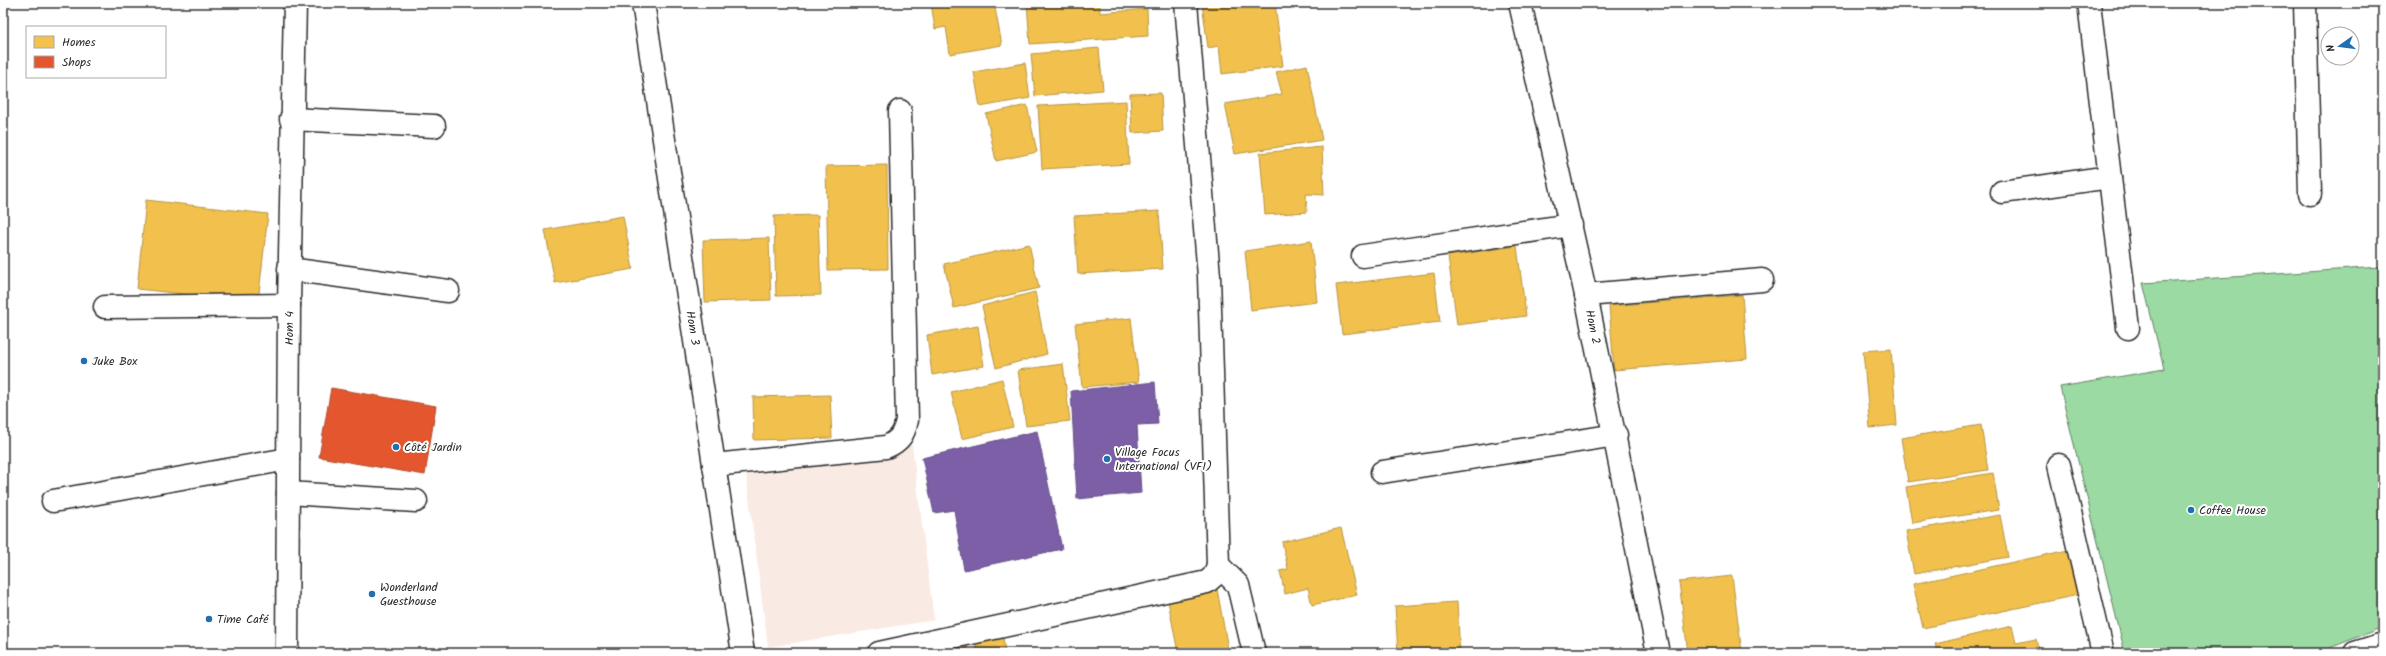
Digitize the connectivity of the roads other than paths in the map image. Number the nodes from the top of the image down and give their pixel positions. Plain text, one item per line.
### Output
1 (295, 3) edge
2 (643, 3) edge
3 (1186, 3) edge
4 (1520, 3) edge
5 (2088, 3) edge
6 (2305, 3) edge
7 (900, 111) dead end
8 (292, 119) junction
9 (434, 126) dead end
10 (2110, 177) junction
11 (2002, 192) dead end
12 (2310, 194) dead end
13 (1571, 226) junction
14 (1363, 256) dead end
15 (289, 269) junction
16 (1762, 280) dead end
17 (448, 291) dead end
18 (1586, 295) junction
19 (289, 305) junction
20 (105, 307) dead end
21 (2128, 328) dead end
22 (1616, 435) junction
23 (288, 459) junction
24 (714, 465) junction
25 (2060, 465) dead end
26 (1382, 472) dead end
27 (288, 493) junction
28 (53, 501) dead end
29 (416, 501) dead end
30 (1218, 565) junction
31 (2383, 644) edge
32 (287, 653) edge
33 (743, 653) edge
34 (878, 653) edge
35 (1254, 653) edge
36 (1658, 653) edge
37 (2103, 653) edge
38 (2355, 653) edge

1 - 8 street, Hom 4
2 - 24 street, Hom 3
3 - 30 street
4 - 13 street, Hom 2
5 - 10 street
6 - 12 street
7 - 24 street
8 - 9 street
8 - 15 street, Hom 4
10 - 11 street
10 - 21 street
13 - 14 street
13 - 18 street, Hom 2
15 - 17 street
15 - 19 street, Hom 4
16 - 18 street
18 - 22 street, Hom 2
19 - 20 street
19 - 23 street, Hom 4
22 - 26 street
22 - 36 street, Hom 2
23 - 27 street, Hom 4
23 - 28 street
24 - 33 street, Hom 3
25 - 37 street
27 - 29 street
27 - 32 street, Hom 4
30 - 34 street
30 - 35 street
31 - 38 street

